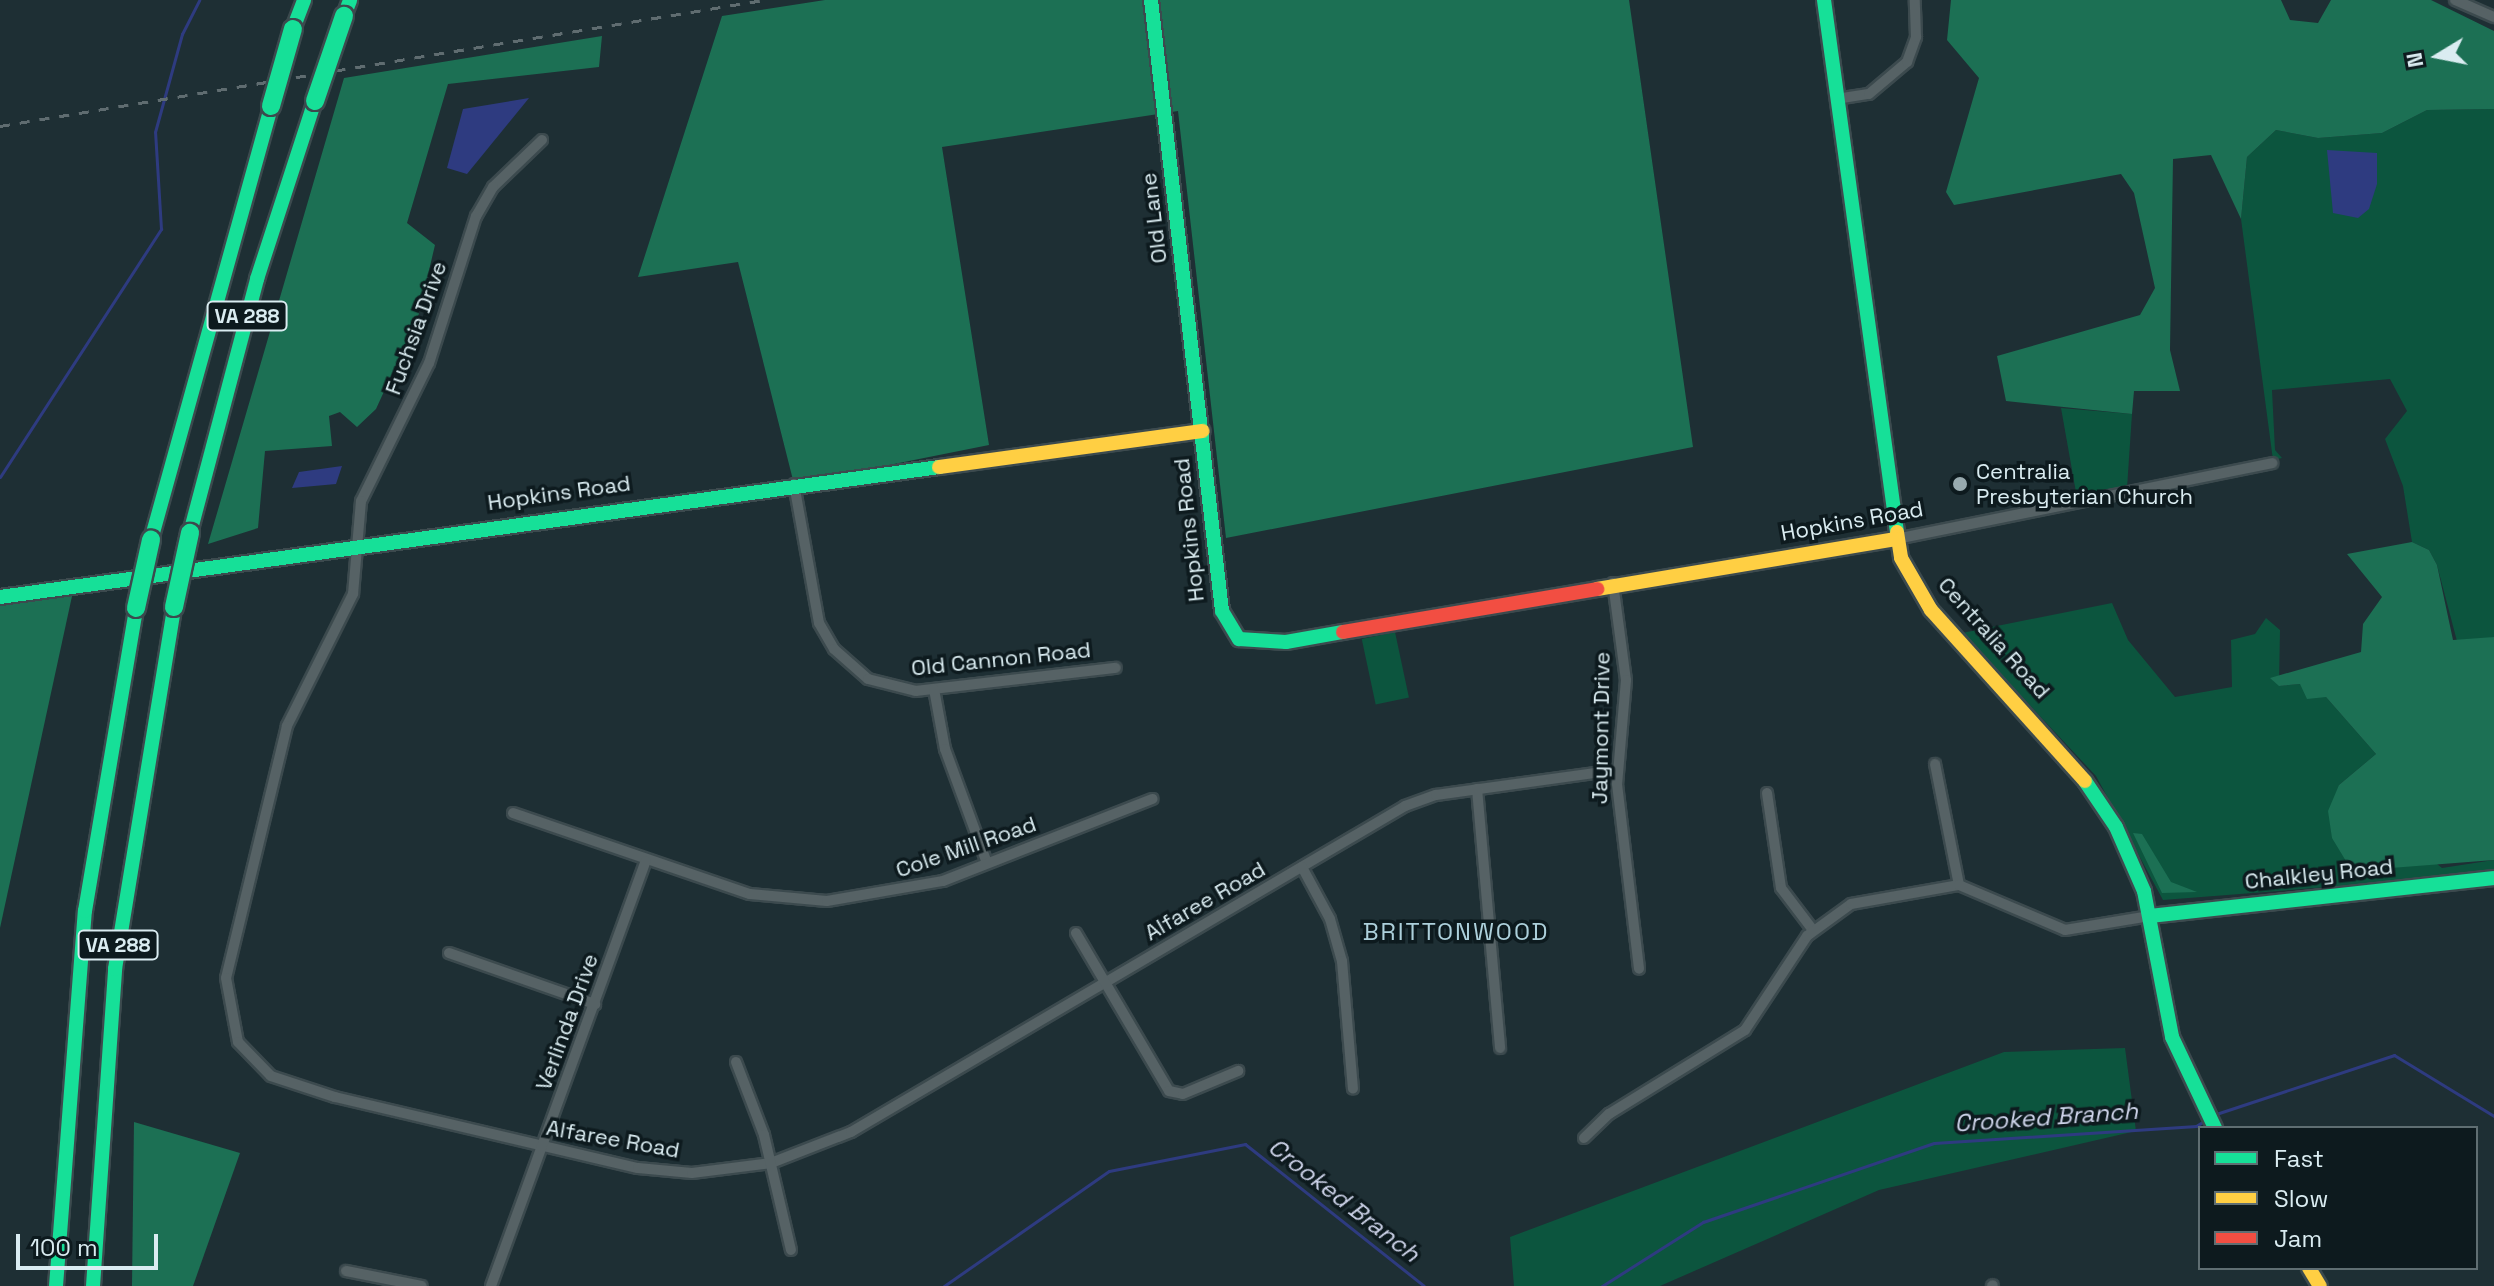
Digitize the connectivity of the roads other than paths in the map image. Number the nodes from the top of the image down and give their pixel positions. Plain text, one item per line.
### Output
1 (304, 0) edge
2 (1151, 0) edge
3 (1824, 0) edge
4 (1915, 0) edge
5 (2455, 0) edge
6 (347, 8) edge
7 (2494, 17) edge
8 (1836, 99) junction
9 (542, 140) dead end
10 (1203, 431) junction
11 (2272, 463) dead end
12 (794, 484) junction
13 (1896, 539) junction
14 (357, 547) junction
15 (1613, 583) junction
16 (0, 597) edge
17 (1116, 668) dead end
18 (934, 689) junction
19 (1935, 764) dead end
20 (1617, 770) junction
21 (1477, 789) junction
22 (1767, 793) dead end
23 (1152, 799) dead end
24 (513, 813) dead end
25 (646, 861) junction
26 (987, 863) junction
27 (1302, 867) junction
28 (2494, 878) edge
29 (1959, 885) junction
30 (2150, 916) junction
31 (1813, 930) junction
32 (1076, 933) dead end
33 (449, 953) dead end
34 (1639, 969) dead end
35 (1105, 982) junction
36 (595, 1004) junction
37 (1500, 1048) dead end
38 (736, 1062) dead end
39 (1238, 1071) dead end
40 (1353, 1089) dead end
41 (2214, 1126) edge
42 (1584, 1138) dead end
43 (543, 1147) junction
44 (771, 1163) junction
45 (791, 1250) dead end
46 (346, 1271) dead end
47 (56, 1286) edge
48 (93, 1286) edge
49 (422, 1286) edge
50 (491, 1286) edge

1 - 47 main road, VA 288, bridge
2 - 10 main road, Old Lane
3 - 8 main road, Centralia Road
4 - 8 street
5 - 7 street
6 - 48 main road, VA 288, bridge
8 - 13 main road, Centralia Road
9 - 14 street, Fuchsia Drive
10 - 12 main road, Hopkins Road
10 - 15 main road, Hopkins Road
11 - 13 street, Hopkins Road
12 - 14 main road, Hopkins Road
12 - 18 street, Old Cannon Road
13 - 15 main road, Hopkins Road
13 - 30 main road, Centralia Road
14 - 16 main road, Hopkins Road
14 - 43 street, Alfaree Road
15 - 20 street, Jaymont Drive
17 - 18 street, Old Cannon Road
18 - 26 street
19 - 29 street
20 - 21 street, Alfaree Road
20 - 34 street, Jaymont Drive
21 - 27 street, Alfaree Road
21 - 37 street
22 - 31 street
23 - 26 street, Cole Mill Road
24 - 25 street, Cole Mill Road
25 - 26 street, Cole Mill Road
25 - 36 street, Verlinda Drive
27 - 35 street, Alfaree Road
27 - 40 street
28 - 30 main road, Chalkley Road
29 - 30 street
29 - 31 street
30 - 41 main road, Centralia Road
31 - 42 street
32 - 35 street
33 - 36 street
35 - 39 street
35 - 44 street, Alfaree Road
36 - 43 street, Verlinda Drive
38 - 44 street
43 - 44 street, Alfaree Road
43 - 50 street, Verlinda Drive
44 - 45 street
46 - 49 street

